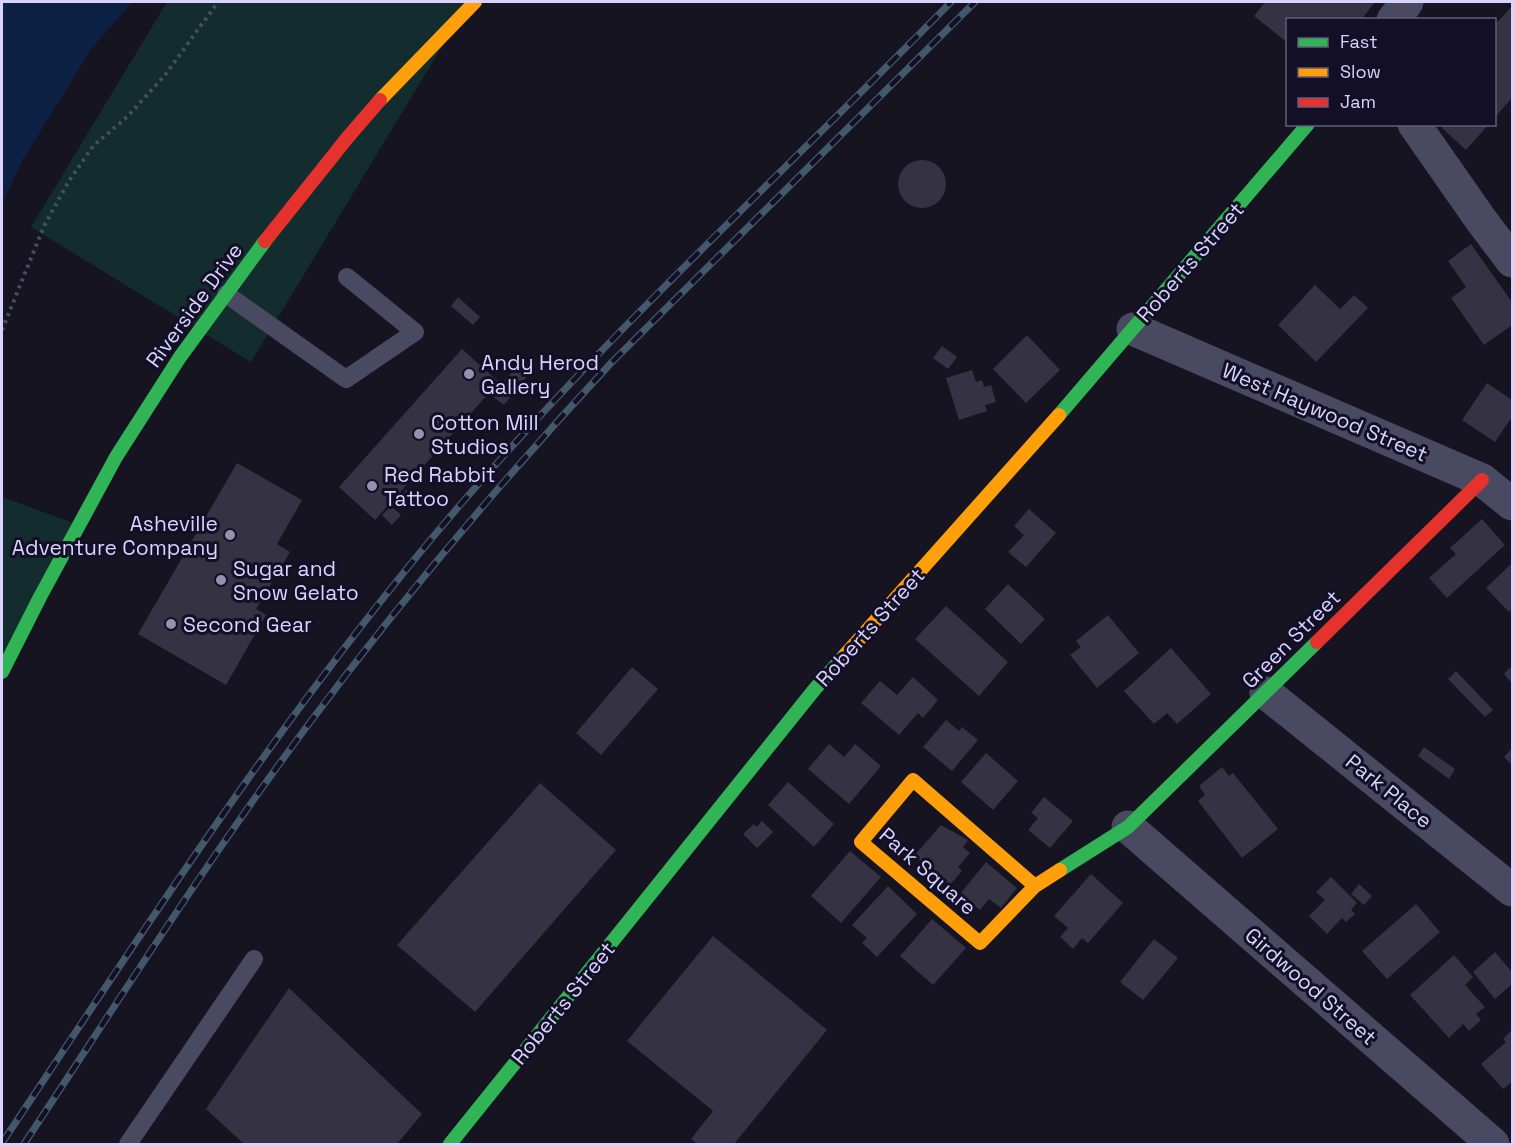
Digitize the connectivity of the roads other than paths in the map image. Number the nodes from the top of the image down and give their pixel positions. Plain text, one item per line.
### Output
1 (475, 2) edge
2 (1407, 2) edge
3 (1395, 18) edge
4 (1306, 126) edge
5 (1415, 126) edge
6 (1512, 261) edge
7 (347, 277) dead end
8 (226, 294) junction
9 (1133, 329) junction
10 (1482, 480) junction
11 (1512, 504) edge
12 (2, 672) edge
13 (1266, 693) junction
14 (1128, 827) junction
15 (1035, 886) junction
16 (1512, 890) edge
17 (254, 959) dead end
18 (129, 1144) edge
19 (450, 1144) edge
20 (1493, 1144) edge

1 - 8 street, Riverside Drive
2 - 3 street
4 - 9 street, Roberts Street
5 - 6 street
7 - 8 lane
8 - 12 street, Riverside Drive
9 - 10 street, West Haywood Street
9 - 19 street, Roberts Street
10 - 11 street, West Haywood Street
10 - 13 street, Green Street
13 - 14 street, Green Street
13 - 16 street, Park Place
14 - 15 street, Park Square
14 - 20 street, Girdwood Street
15 - 15 street, Park Square
17 - 18 lane

